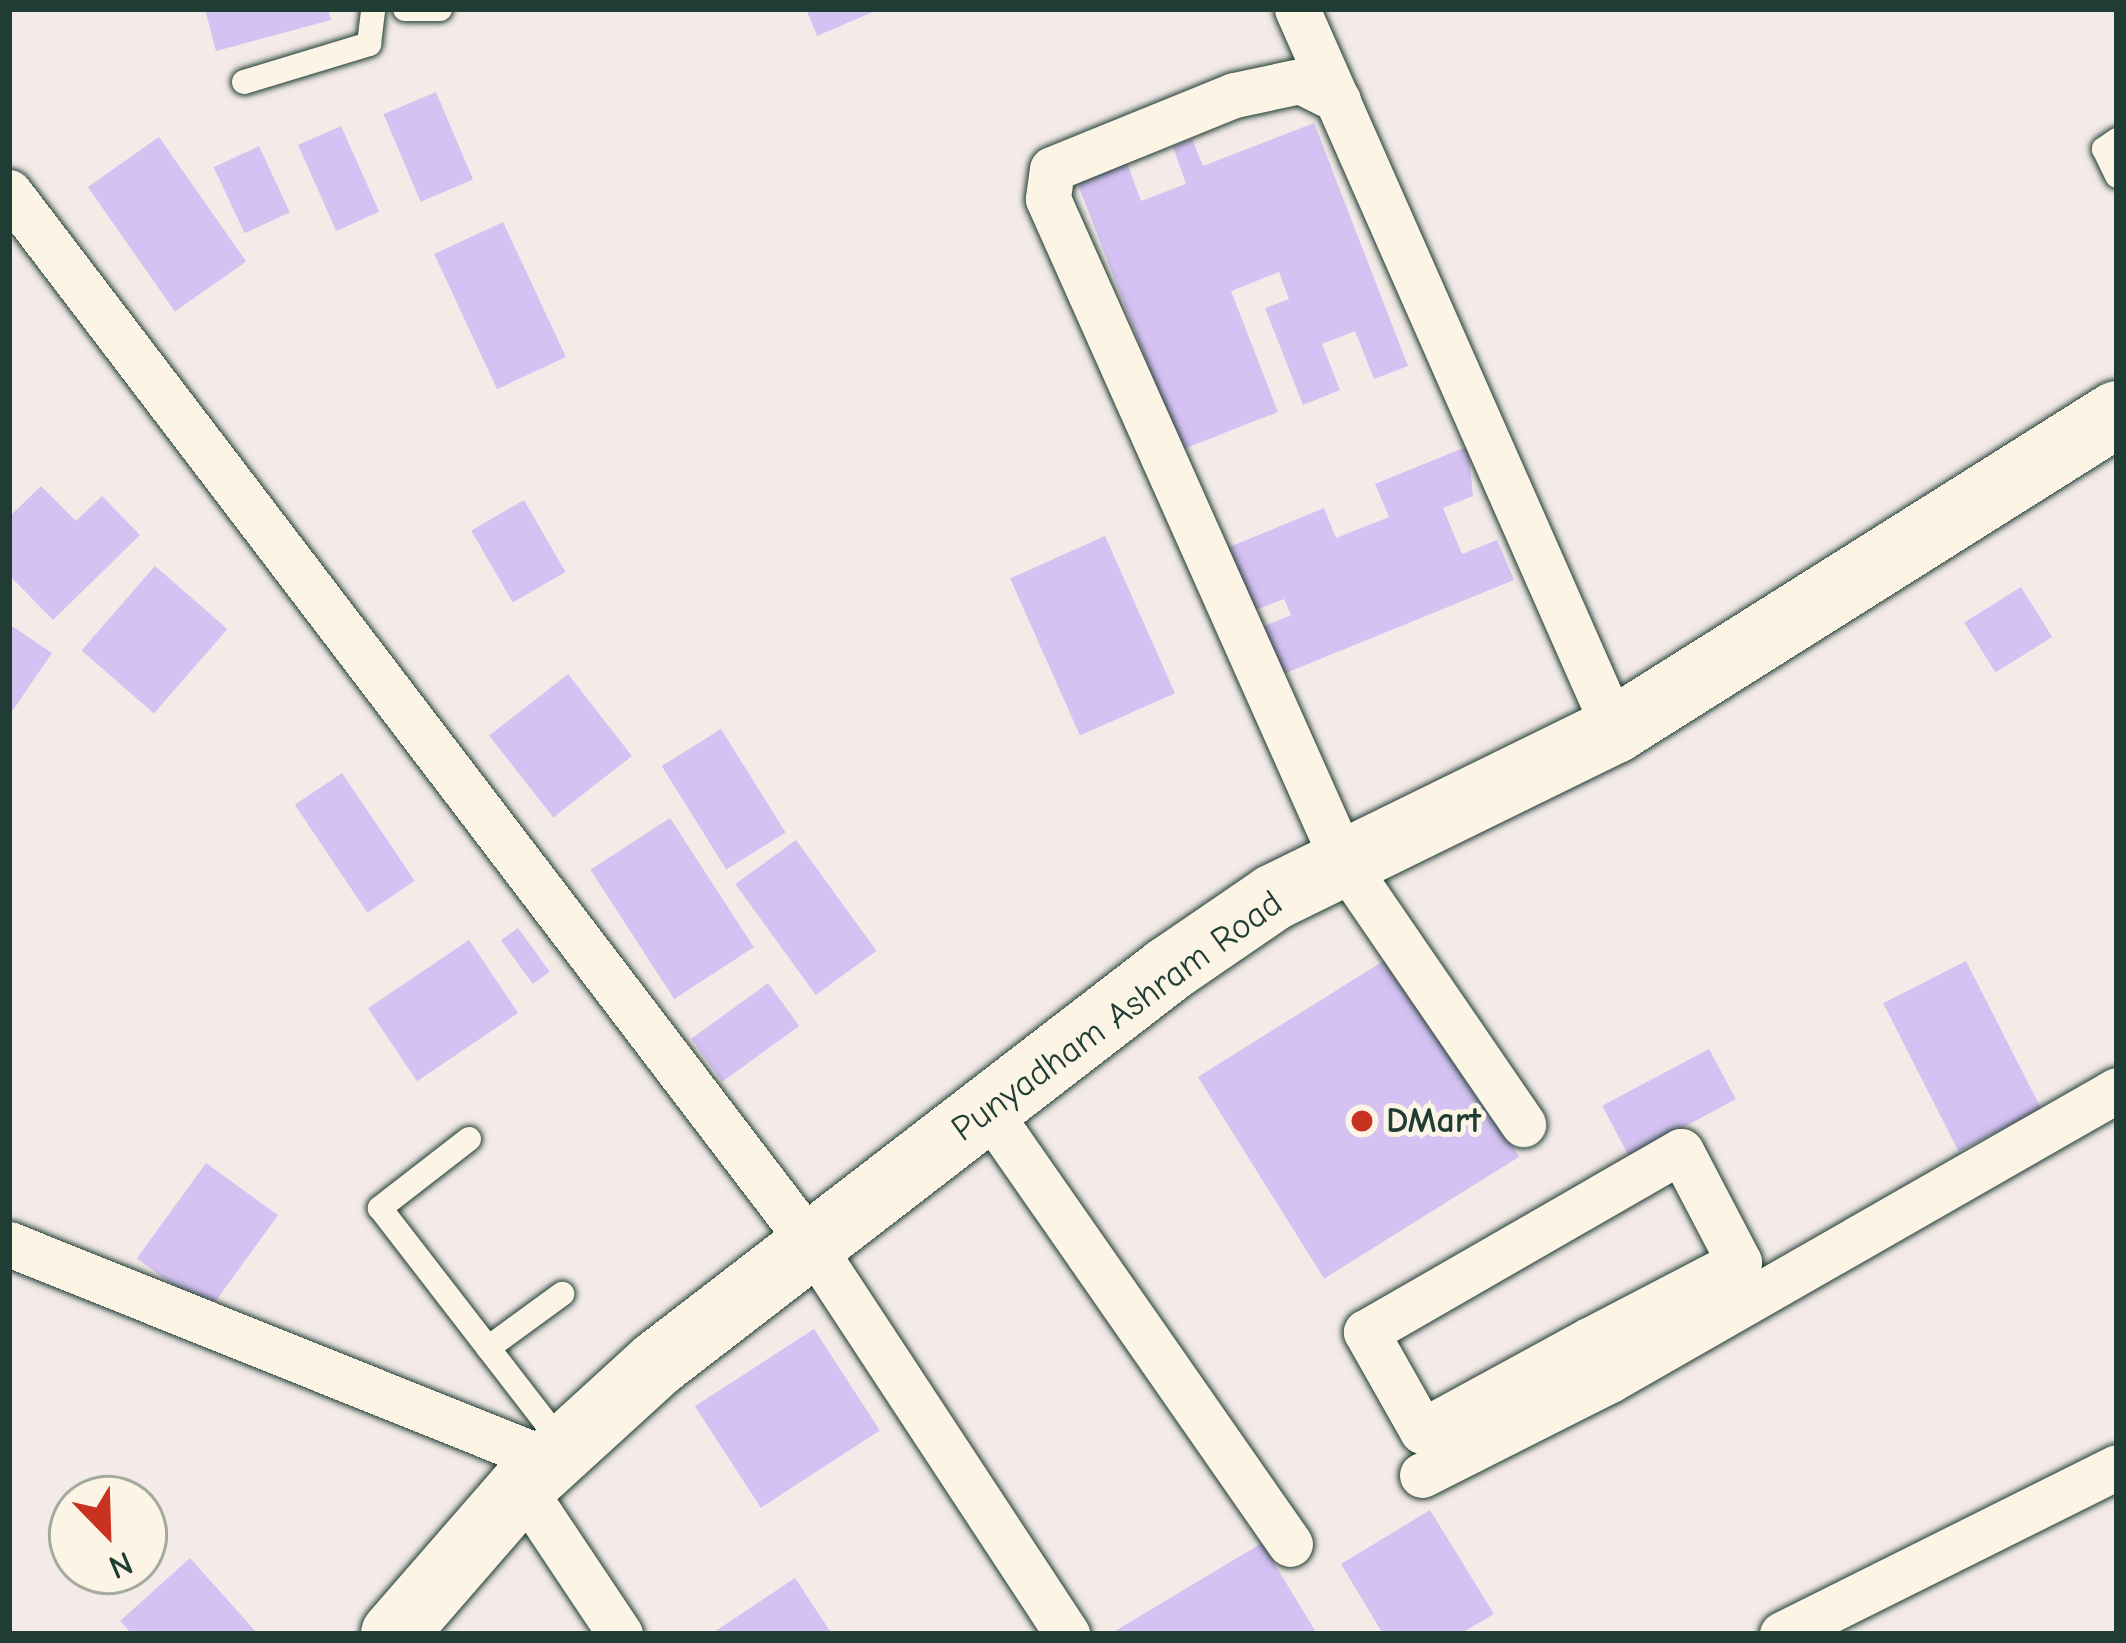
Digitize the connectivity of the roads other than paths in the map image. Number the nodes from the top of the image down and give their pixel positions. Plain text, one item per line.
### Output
1 (373, 9) edge
2 (405, 9) edge
3 (440, 9) edge
4 (1298, 9) edge
5 (244, 82) dead end
6 (1338, 100) junction
7 (2117, 140) edge
8 (2117, 176) edge
9 (9, 192) edge
10 (2117, 414) edge
11 (1615, 730) junction
12 (1343, 861) junction
13 (2117, 1090) edge
14 (987, 1109) junction
15 (1522, 1124) dead end
16 (469, 1139) dead end
17 (9, 1244) edge
18 (812, 1244) junction
19 (562, 1294) dead end
20 (1589, 1340) junction
21 (488, 1348) junction
22 (1610, 1380) junction
23 (546, 1465) junction
24 (2117, 1468) edge
25 (1422, 1475) dead end
26 (1289, 1544) dead end
27 (394, 1634) edge
28 (620, 1634) edge
29 (1066, 1634) edge
30 (1782, 1634) edge

1 - 5 lane
2 - 3 lane
4 - 6 street
6 - 11 street
6 - 12 street
7 - 8 lane
9 - 18 street
10 - 11 street, Punyadham Ashram Road
11 - 12 street, Punyadham Ashram Road
12 - 14 street, Punyadham Ashram Road
12 - 15 street
13 - 22 street
14 - 18 street, Punyadham Ashram Road
14 - 26 street
16 - 21 lane
17 - 23 street
18 - 23 street, Punyadham Ashram Road
18 - 29 street
19 - 21 lane
20 - 20 street
20 - 22 street
21 - 23 lane
22 - 25 street
23 - 27 street, Punyadham Ashram Road
23 - 28 street
24 - 30 street

